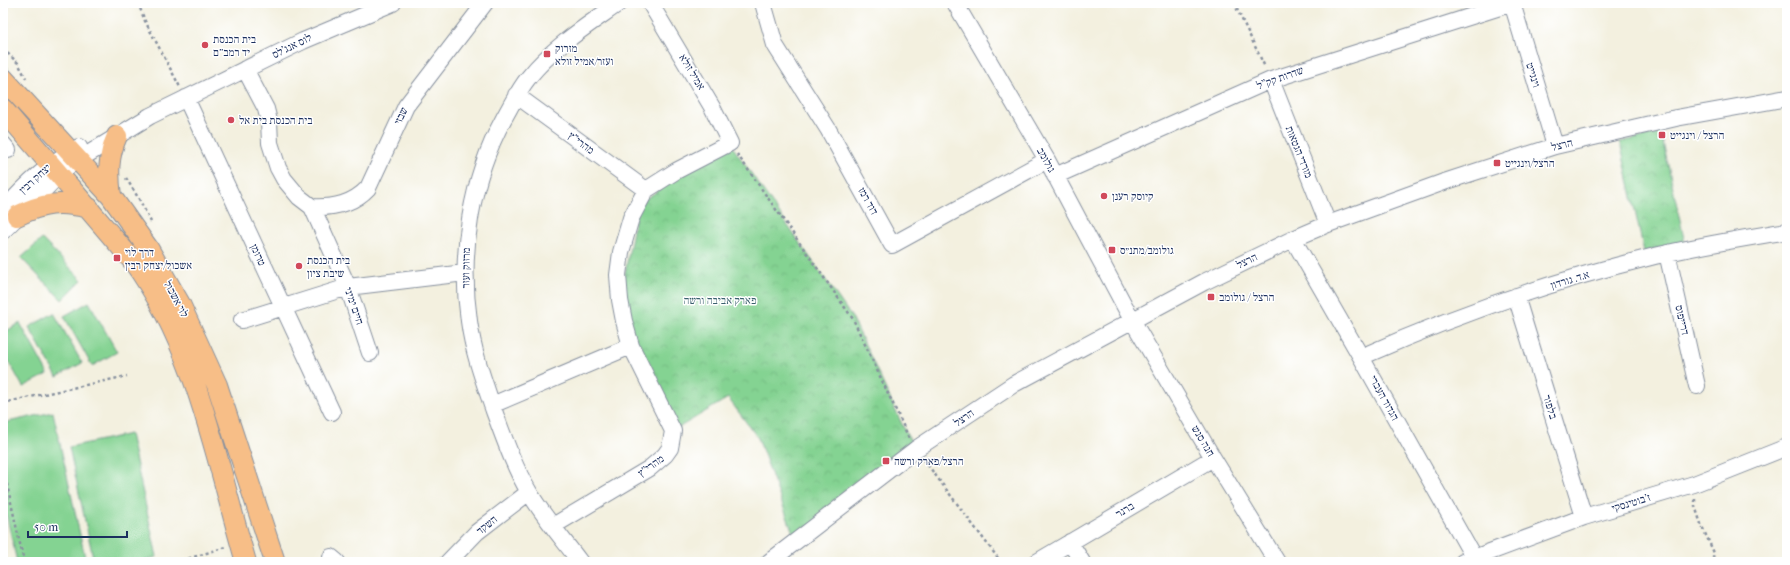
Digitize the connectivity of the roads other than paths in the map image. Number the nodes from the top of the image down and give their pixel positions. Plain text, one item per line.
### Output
1 (393, 3) edge
2 (484, 3) edge
3 (619, 3) edge
4 (650, 3) edge
5 (763, 3) edge
6 (955, 3) edge
7 (1512, 3) edge
8 (245, 69) junction
9 (3, 78) edge
10 (1271, 80) junction
11 (516, 96) junction
12 (186, 98) junction
13 (1787, 98) edge
14 (3, 109) edge
15 (150, 116) junction
16 (117, 136) junction
17 (730, 143) joint
18 (3, 144) edge
19 (1555, 146) junction
20 (3, 151) edge
21 (74, 156) junction
22 (1047, 160) junction
23 (54, 170) junction
24 (1055, 176) junction
25 (646, 190) junction
26 (111, 196) junction
27 (312, 207) junction
28 (89, 208) junction
29 (10, 213) edge
30 (1328, 224) junction
31 (3, 231) edge
32 (1787, 231) edge
33 (1293, 239) junction
34 (1667, 253) junction
35 (465, 273) junction
36 (348, 288) junction
37 (1516, 296) junction
38 (282, 307) junction
39 (242, 320) dead end
40 (1132, 320) junction
41 (631, 346) junction
42 (370, 353) dead end
43 (1361, 357) junction
44 (1698, 386) dead end
45 (492, 405) junction
46 (332, 412) dead end
47 (1787, 447) edge
48 (1213, 458) junction
49 (529, 492) junction
50 (1584, 518) junction
51 (553, 526) junction
52 (1070, 542) junction
53 (1468, 560) edge
54 (246, 562) edge
55 (275, 562) edge
56 (448, 562) edge
57 (580, 562) edge
58 (770, 562) edge
59 (1037, 562) edge
60 (1082, 562) edge
61 (1277, 562) edge

1 - 8 street, לוס אנג'לס
2 - 27 street, שבזי
3 - 11 street, מרזוק ועזר
4 - 17 street, אמיל זולא
5 - 22 street, דוד רמז
6 - 22 street, גולומב
7 - 10 street, שדרות קק"ל
7 - 19 street, וינגייט
8 - 12 street, לוס אנג'לס
8 - 27 street, חיים ימיני
9 - 21 main road, לוי אשכול
10 - 24 street, שדרות קק"ל
10 - 30 street, מורדי הגטאות
11 - 25 street, מהרי"ץ
11 - 35 street, מרזוק ועזר
12 - 15 street, לוס אנג'לס
12 - 38 street, טרומן
13 - 19 street, הרצל
14 - 23 main road, לוי אשכול
15 - 16 street, לוס אנג'לס
15 - 21 street, לוס אנג'לס
16 - 21 street, לוס אנג'לס
16 - 26 main road
17 - 25 street, מהרי"ץ
18 - 20 street
19 - 30 street, הרצל
21 - 23 street, יצחק רבין
21 - 26 main road, לוי אשכול
22 - 24 street, גולומב
23 - 28 main road, לוי אשכול
23 - 29 street, יצחק רבין
24 - 40 street, גולומב
25 - 41 street, מהרי"ץ
26 - 55 main road, לוי אשכול
27 - 36 street, חיים ימיני
28 - 29 main road
28 - 54 main road, לוי אשכול
29 - 31 street, יצחק רבין
30 - 33 street, הרצל
32 - 34 street, א.ד. גורדון
33 - 40 street, הרצל
33 - 43 street, הגדוד העברי
34 - 37 street, א.ד. גורדון
34 - 44 street, דרייפוס
35 - 36 street
35 - 45 street, מרזוק ועזר
36 - 38 street
36 - 42 street, חיים ימיני
37 - 43 street, א.ד. גורדון
37 - 50 street, בלפור
38 - 39 street
38 - 46 street, טרומן
40 - 48 street, חנה סנש
40 - 58 street, הרצל
41 - 45 street
41 - 51 street, מהרי"ץ
43 - 53 street, הגדוד העברי
45 - 49 street, מרזוק ועזר
47 - 50 street, ז'בוטינסקי
48 - 52 street, ברנר
48 - 61 street, חנה סנש
49 - 51 street, מרזוק ועזר
49 - 56 street, השקד
50 - 53 street, ז'בוטינסקי
51 - 57 street, מרזוק ועזר
52 - 59 street, ברנר
52 - 60 street

